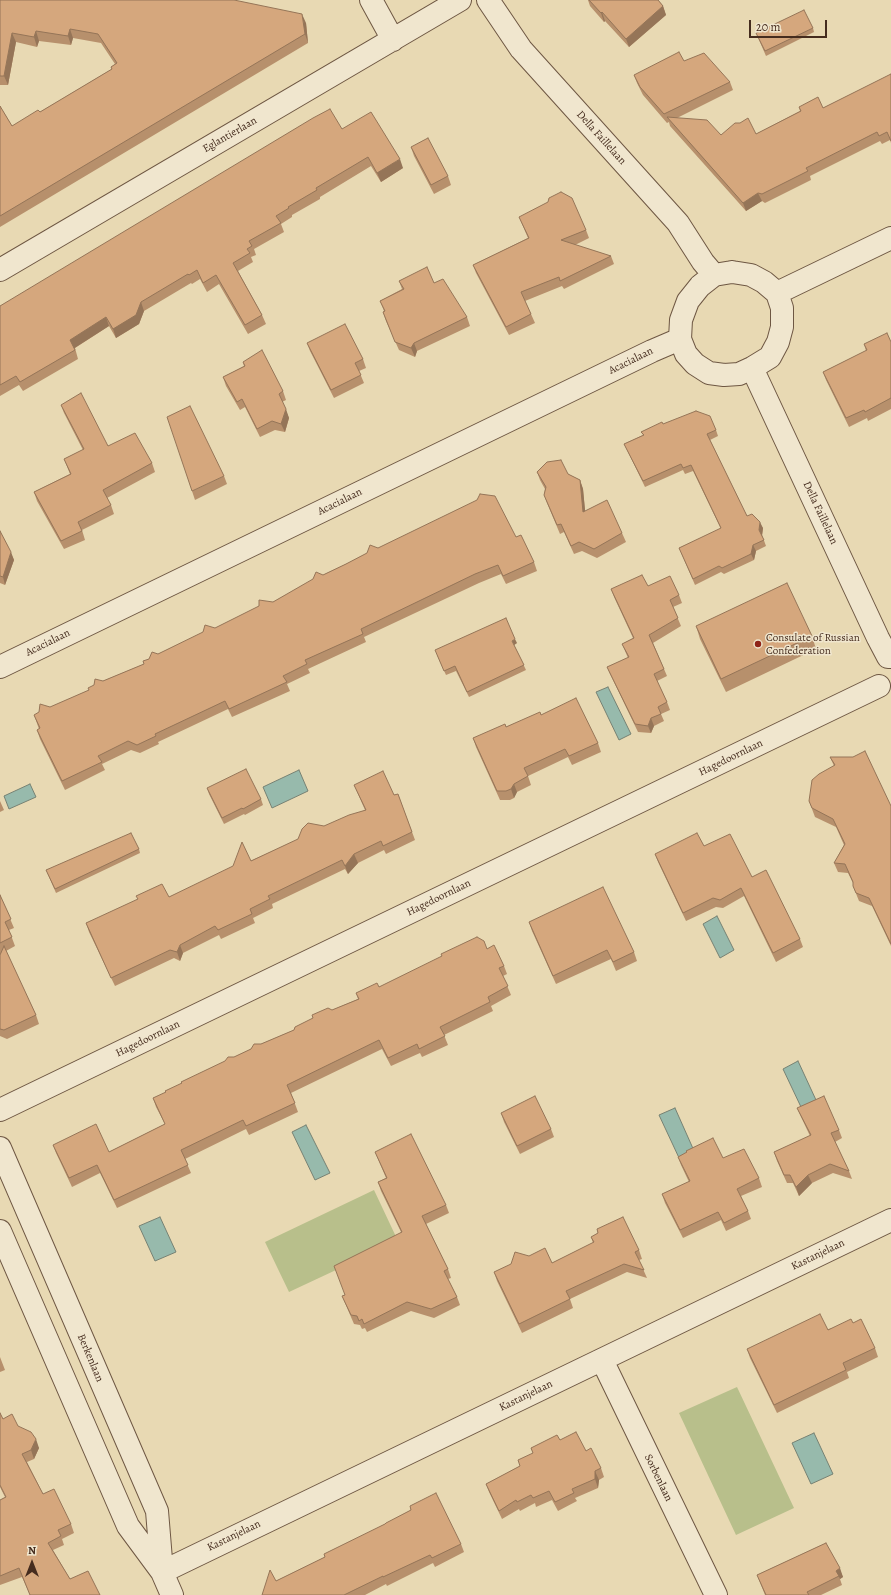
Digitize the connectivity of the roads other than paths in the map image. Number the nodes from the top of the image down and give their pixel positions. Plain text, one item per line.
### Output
1 (370, 0) edge
2 (460, 0) edge
3 (488, 0) edge
4 (393, 40) junction
5 (891, 238) edge
6 (0, 270) edge
7 (714, 275) junction
8 (777, 293) junction
9 (680, 339) junction
10 (752, 368) junction
11 (890, 657) edge
12 (0, 667) edge
13 (885, 688) edge
14 (0, 1110) edge
15 (0, 1148) edge
16 (891, 1220) edge
17 (0, 1231) edge
18 (602, 1360) junction
19 (162, 1572) junction
20 (172, 1595) edge
21 (716, 1595) edge

1 - 4 street
2 - 4 street, Eglantierlaan
3 - 7 street, Della Faillelaan
4 - 6 street, Eglantierlaan
5 - 8 street
7 - 8 street
7 - 9 street
8 - 10 street
9 - 10 street
9 - 12 street, Acacialaan
10 - 11 street, Della Faillelaan
11 - 13 street, Della Faillelaan
13 - 14 street, Hagedoornlaan
15 - 19 street, Berkenlaan
16 - 18 street, Kastanjelaan
17 - 19 street, Berkenlaan
18 - 19 street, Kastanjelaan
18 - 21 street, Sorbenlaan
19 - 20 street, Berkenlaan

